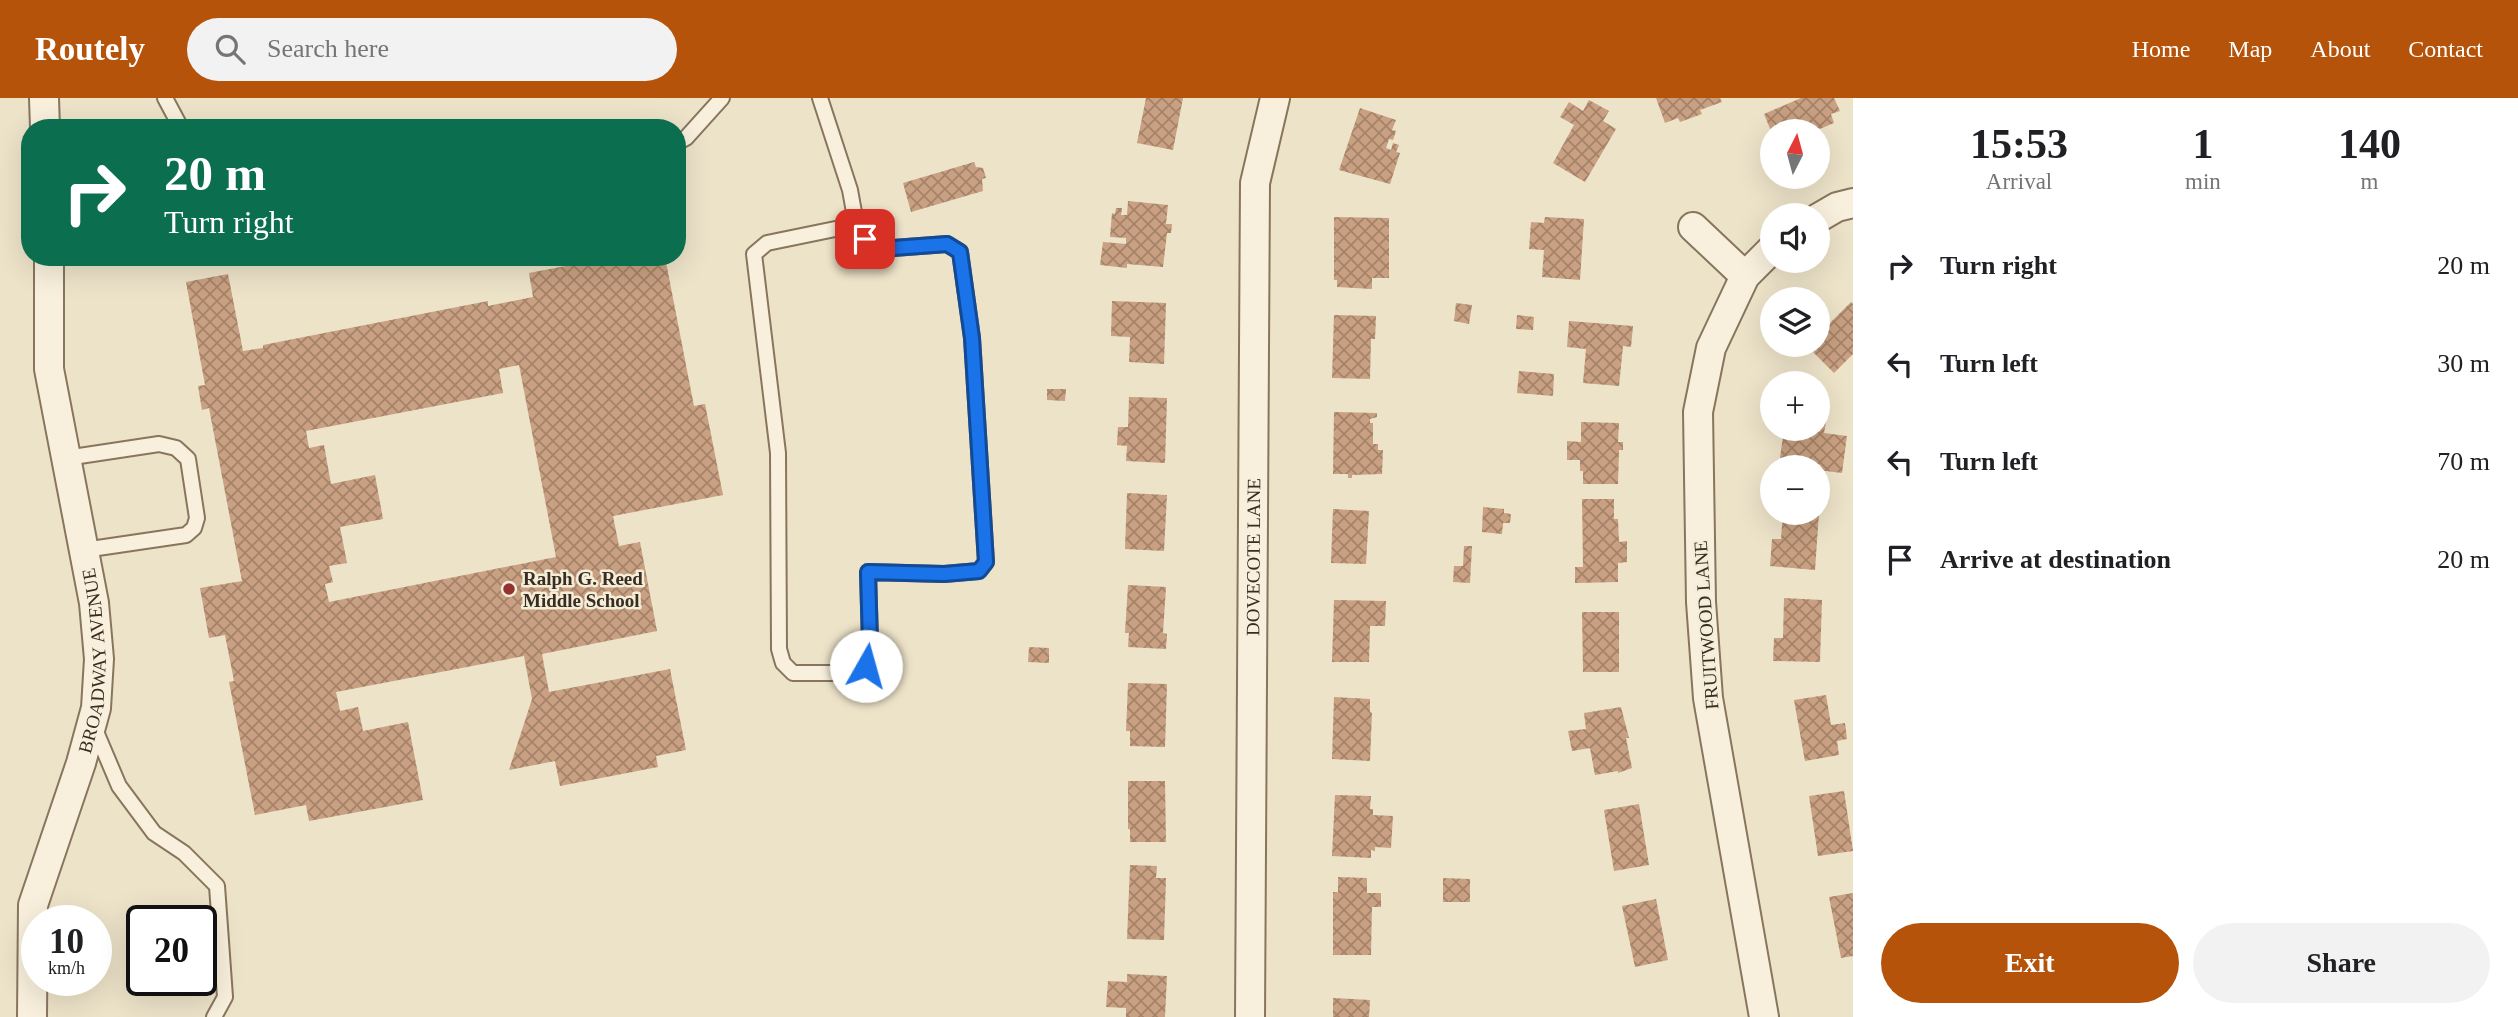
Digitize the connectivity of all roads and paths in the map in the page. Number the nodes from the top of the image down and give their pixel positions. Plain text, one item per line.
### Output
1 (44, 98) edge
2 (165, 98) edge
3 (722, 98) edge
4 (820, 98) edge
5 (1275, 98) edge
6 (45, 119) edge
7 (176, 119) edge
8 (686, 138) edge
9 (1853, 203) edge
10 (1830, 211) edge
11 (854, 212) junction
12 (1693, 227) dead end
13 (1760, 261) edge
14 (49, 266) edge
15 (1745, 276) junction
16 (66, 457) junction
17 (84, 550) junction
18 (92, 723) junction
19 (32, 1017) edge
20 (214, 1017) edge
21 (1250, 1017) edge
22 (1764, 1017) edge

1 - 6 street
2 - 7 lane
3 - 8 lane
4 - 11 lane
5 - 21 street, DOVECOTE LANE
9 - 10 street
11 - 11 lane
12 - 15 street
13 - 15 street, FRUITWOOD LANE
14 - 16 street, BROADWAY AVENUE
15 - 22 street, FRUITWOOD LANE
16 - 17 street, BROADWAY AVENUE
16 - 17 lane
17 - 18 street, BROADWAY AVENUE
18 - 19 street, BROADWAY AVENUE
18 - 20 lane

